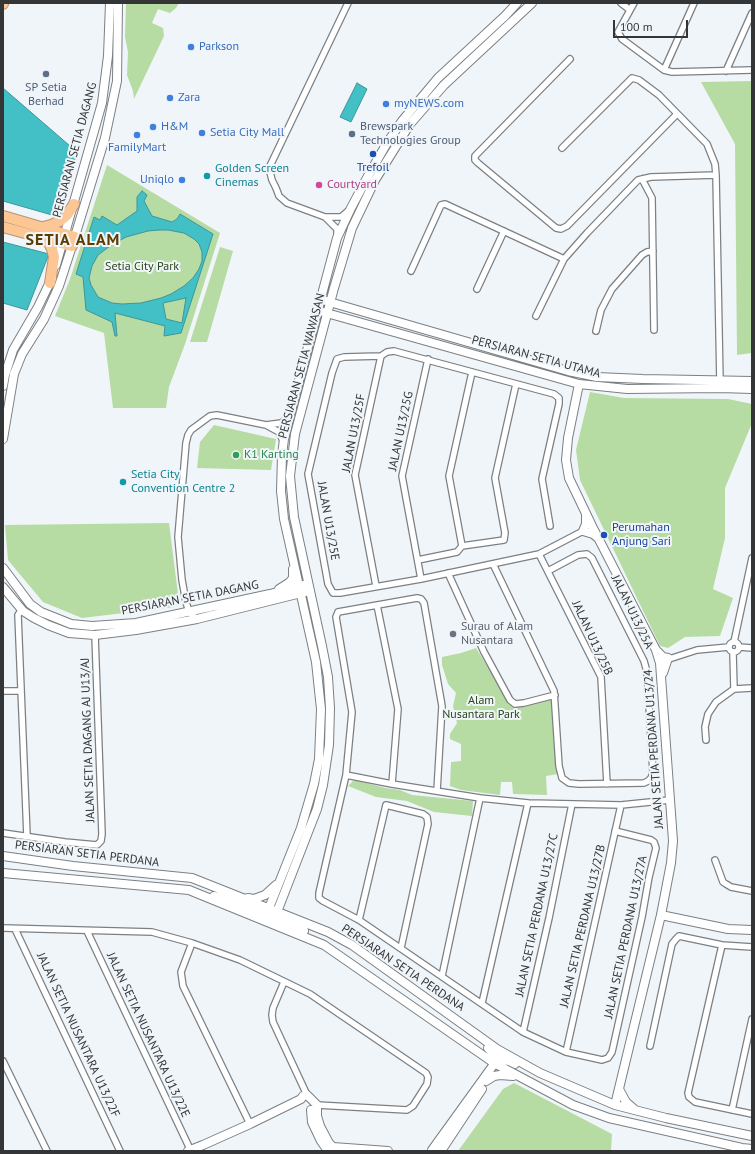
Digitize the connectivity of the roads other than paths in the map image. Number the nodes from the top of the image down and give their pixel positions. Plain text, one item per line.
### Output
1 (110, 3) edge
2 (118, 3) edge
3 (348, 3) edge
4 (508, 3) edge
5 (517, 3) edge
6 (532, 3) edge
7 (620, 3) edge
8 (634, 3) edge
9 (694, 3) edge
10 (630, 10) junction
11 (525, 11) junction
12 (752, 13) edge
13 (505, 16) junction
14 (570, 59) dead end
15 (664, 70) junction
16 (752, 70) edge
17 (726, 71) junction
18 (678, 114) junction
19 (562, 148) dead end
20 (716, 175) junction
21 (642, 179) junction
22 (74, 204) junction
23 (351, 208) junction
24 (3, 216) edge
25 (325, 217) junction
26 (3, 227) edge
27 (504, 231) junction
28 (41, 232) junction
29 (338, 238) junction
30 (69, 240) junction
31 (653, 251) junction
32 (564, 259) junction
33 (411, 271) dead end
34 (50, 283) junction
35 (334, 288) junction
36 (477, 289) dead end
37 (322, 299) junction
38 (331, 302) junction
39 (341, 305) junction
40 (319, 310) junction
41 (328, 313) junction
42 (340, 316) junction
43 (536, 316) dead end
44 (324, 328) junction
45 (596, 330) dead end
46 (654, 330) dead end
47 (381, 356) junction
48 (428, 359) junction
49 (568, 371) junction
50 (472, 372) junction
51 (597, 377) junction
52 (565, 380) junction
53 (752, 381) edge
54 (516, 384) junction
55 (579, 384) junction
56 (720, 384) junction
57 (3, 386) edge
58 (592, 386) junction
59 (752, 389) edge
60 (577, 395) junction
61 (289, 418) junction
62 (266, 425) junction
63 (3, 439) edge
64 (284, 443) junction
65 (586, 513) junction
66 (550, 526) dead end
67 (592, 526) junction
68 (583, 531) junction
69 (598, 538) junction
70 (462, 546) junction
71 (539, 554) junction
72 (752, 558) edge
73 (418, 560) junction
74 (293, 563) junction
75 (493, 564) junction
76 (3, 568) edge
77 (548, 571) junction
78 (448, 573) junction
79 (422, 579) junction
80 (376, 586) junction
81 (3, 587) edge
82 (309, 588) junction
83 (300, 590) junction
84 (270, 598) junction
85 (377, 605) junction
86 (22, 609) junction
87 (189, 612) junction
88 (197, 619) junction
89 (183, 622) junction
90 (308, 626) junction
91 (95, 635) junction
92 (734, 642) junction
93 (739, 647) junction
94 (752, 648) edge
95 (656, 650) junction
96 (731, 650) junction
97 (668, 658) junction
98 (660, 662) junction
99 (662, 676) junction
100 (752, 688) edge
101 (734, 689) junction
102 (21, 691) junction
103 (3, 692) edge
104 (555, 695) junction
105 (706, 740) dead end
106 (346, 775) junction
107 (392, 784) junction
108 (607, 784) junction
109 (437, 791) junction
110 (480, 798) junction
111 (670, 800) junction
112 (528, 803) junction
113 (572, 804) junction
114 (621, 805) junction
115 (615, 831) junction
116 (3, 833) edge
117 (27, 836) junction
118 (3, 856) edge
119 (715, 860) dead end
120 (3, 874) edge
121 (280, 880) junction
122 (288, 883) junction
123 (189, 890) junction
124 (752, 892) edge
125 (244, 898) junction
126 (664, 902) junction
127 (272, 912) junction
128 (661, 915) junction
129 (672, 917) junction
130 (298, 919) junction
131 (359, 920) junction
132 (659, 926) junction
133 (3, 928) edge
134 (15, 929) junction
135 (752, 930) edge
136 (87, 931) junction
137 (192, 943) junction
138 (324, 945) junction
139 (722, 945) junction
140 (752, 947) edge
141 (401, 948) junction
142 (442, 976) junction
143 (284, 982) junction
144 (482, 1003) junction
145 (752, 1019) edge
146 (460, 1022) junction
147 (523, 1032) junction
148 (650, 1046) dead end
149 (476, 1050) junction
150 (566, 1052) junction
151 (3, 1061) edge
152 (496, 1062) junction
153 (518, 1077) junction
154 (554, 1079) junction
155 (485, 1080) junction
156 (619, 1089) junction
157 (304, 1097) junction
158 (598, 1098) junction
159 (615, 1105) junction
160 (315, 1108) junction
161 (634, 1110) junction
162 (732, 1110) junction
163 (599, 1114) junction
164 (752, 1114) edge
165 (621, 1120) junction
166 (250, 1124) junction
167 (752, 1136) edge
168 (752, 1149) edge
169 (189, 1150) edge
170 (331, 1150) edge
171 (343, 1150) edge
172 (47, 1151) edge
173 (120, 1151) edge
174 (388, 1151) edge
175 (432, 1151) edge
176 (441, 1151) edge

1 - 22 street, PERSIARAN SETIA DAGANG
2 - 30 street, PERSIARAN SETIA DAGANG
3 - 25 street
4 - 13 street
5 - 11 street
5 - 13 street, PERSIARAN SETIA WAWASAN
6 - 11 street, PERSIARAN SETIA WAWASAN
7 - 10 street
8 - 10 street
9 - 15 street
10 - 15 street
11 - 35 street, PERSIARAN SETIA WAWASAN
12 - 17 street
13 - 23 street, PERSIARAN SETIA WAWASAN
14 - 18 street
15 - 17 street
16 - 17 street
18 - 19 street
18 - 20 street
20 - 21 street
20 - 56 street
21 - 31 street
21 - 32 street
22 - 28 highway
22 - 30 street, PERSIARAN SETIA DAGANG
23 - 25 street
23 - 29 street, PERSIARAN SETIA WAWASAN
24 - 28 highway
25 - 29 street
26 - 28 highway
27 - 32 street
27 - 33 street
27 - 36 street
28 - 30 highway
28 - 34 highway
29 - 37 street, PERSIARAN SETIA WAWASAN
30 - 34 street, PERSIARAN SETIA DAGANG
30 - 63 street, PERSIARAN SETIA DAGANG
31 - 45 street
31 - 46 street
32 - 43 street
34 - 57 street, PERSIARAN SETIA DAGANG
35 - 38 street, PERSIARAN SETIA WAWASAN
35 - 39 street
37 - 38 street, PERSIARAN SETIA UTAMA
37 - 40 street, PERSIARAN SETIA WAWASAN
38 - 39 street, PERSIARAN SETIA UTAMA
38 - 41 street, PERSIARAN SETIA WAWASAN
39 - 49 street, PERSIARAN SETIA UTAMA
40 - 41 street, PERSIARAN SETIA UTAMA
40 - 61 street, PERSIARAN SETIA WAWASAN
41 - 42 street, PERSIARAN SETIA UTAMA
41 - 44 street, PERSIARAN SETIA WAWASAN
42 - 44 street
42 - 52 street, PERSIARAN SETIA UTAMA
44 - 82 street, PERSIARAN SETIA WAWASAN
47 - 48 street
47 - 80 street, JALAN U13/25F
47 - 80 street, JALAN U13/25E
48 - 50 street
48 - 73 street, JALAN U13/25G
49 - 51 street, PERSIARAN SETIA UTAMA
49 - 55 street
50 - 54 street
50 - 70 street
51 - 55 street
51 - 56 street, PERSIARAN SETIA UTAMA
52 - 55 street, PERSIARAN SETIA UTAMA
52 - 60 street
53 - 56 street, PERSIARAN SETIA UTAMA
54 - 66 street
54 - 70 street
55 - 58 street, PERSIARAN SETIA UTAMA
55 - 60 street, JALAN SETIA PERDANA U13/24
56 - 58 street, PERSIARAN SETIA UTAMA
56 - 59 street, PERSIARAN SETIA UTAMA
58 - 60 street
60 - 65 street, JALAN SETIA PERDANA U13/24
61 - 62 street
61 - 64 street, PERSIARAN SETIA WAWASAN
62 - 64 street
62 - 87 street
64 - 74 street, PERSIARAN SETIA WAWASAN
65 - 67 street, JALAN SETIA PERDANA U13/24
65 - 68 street
67 - 68 street
67 - 69 street, JALAN SETIA PERDANA U13/24
68 - 69 street
68 - 71 street
69 - 95 street, JALAN SETIA PERDANA U13/24
70 - 73 street
71 - 75 street
71 - 77 street, JALAN U13/25B
72 - 92 street
73 - 79 street, JALAN U13/25G
74 - 83 street, PERSIARAN SETIA WAWASAN
74 - 84 street
75 - 78 street
75 - 104 street
76 - 87 street, PERSIARAN SETIA DAGANG
77 - 108 street, JALAN U13/25B
77 - 108 street, JALAN U13/25A
78 - 79 street
78 - 104 street
79 - 80 street
81 - 86 street, PERSIARAN SETIA DAGANG
82 - 83 street, PERSIARAN SETIA DAGANG
82 - 122 street, PERSIARAN SETIA WAWASAN
83 - 84 street, PERSIARAN SETIA DAGANG
83 - 90 street, PERSIARAN SETIA WAWASAN
84 - 87 street, PERSIARAN SETIA DAGANG
84 - 88 street, PERSIARAN SETIA DAGANG
84 - 90 street
85 - 106 street
85 - 107 street
85 - 109 street
86 - 91 street, PERSIARAN SETIA DAGANG
86 - 102 street
87 - 88 street
87 - 89 street
88 - 89 street, PERSIARAN SETIA DAGANG
89 - 91 street, PERSIARAN SETIA DAGANG
90 - 121 street, PERSIARAN SETIA WAWASAN
91 - 117 street, JALAN SETIA DAGANG AJ U13/AJ
92 - 93 street
92 - 96 street
93 - 94 street
93 - 96 street
95 - 97 street
95 - 98 street, JALAN SETIA PERDANA U13/24
96 - 97 street
96 - 101 street
97 - 98 street
97 - 99 street
98 - 99 street, JALAN SETIA PERDANA U13/24
99 - 111 street, JALAN SETIA PERDANA U13/24
100 - 101 street
101 - 105 street
102 - 103 street
102 - 117 street
104 - 108 street
106 - 107 street
106 - 131 street
107 - 109 street
109 - 110 street
110 - 112 street
110 - 142 street
111 - 114 street
111 - 126 street, JALAN SETIA PERDANA U13/24
112 - 113 street
112 - 144 street
113 - 114 street
113 - 147 street, JALAN SETIA PERDANA U13/27C
114 - 115 street, JALAN SETIA PERDANA U13/27B
115 - 150 street, JALAN SETIA PERDANA U13/27B
115 - 150 street, JALAN SETIA PERDANA U13/27A
116 - 117 street
118 - 125 street, PERSIARAN SETIA PERDANA
119 - 124 street
120 - 123 street, PERSIARAN SETIA PERDANA
121 - 125 street
121 - 127 street, PERSIARAN SETIA WAWASAN
122 - 127 street, PERSIARAN SETIA WAWASAN
122 - 130 street
123 - 127 street
123 - 138 street, PERSIARAN SETIA PERDANA
125 - 127 street, PERSIARAN SETIA PERDANA
126 - 128 street, JALAN SETIA PERDANA U13/24
126 - 129 street
127 - 130 street, PERSIARAN SETIA PERDANA
127 - 138 street
128 - 129 street
128 - 132 street, JALAN SETIA PERDANA U13/24
129 - 132 street
129 - 135 street
130 - 146 street, PERSIARAN SETIA PERDANA
131 - 141 street
131 - 141 street
132 - 156 street, JALAN SETIA PERDANA U13/24
133 - 134 street
134 - 136 street
134 - 173 street, JALAN SETIA NUSANTARA U13/22F
136 - 137 street
136 - 169 street, JALAN SETIA NUSANTARA U13/22E
137 - 143 street
137 - 166 street
138 - 149 street, PERSIARAN SETIA PERDANA
139 - 140 street
139 - 148 street
139 - 162 street
141 - 142 street
142 - 144 street
143 - 157 street
143 - 160 street
144 - 147 street
145 - 162 street
146 - 152 street
146 - 154 street, PERSIARAN SETIA PERDANA
147 - 150 street
149 - 152 street, PERSIARAN SETIA PERDANA
149 - 155 street
151 - 172 street
152 - 153 street, PERSIARAN SETIA PERDANA
152 - 154 street
152 - 155 street
153 - 155 street
153 - 163 street, PERSIARAN SETIA PERDANA
154 - 158 street, PERSIARAN SETIA PERDANA
155 - 175 street
155 - 176 street
156 - 158 street
156 - 159 street, JALAN SETIA PERDANA U13/24
156 - 161 street
157 - 160 street
157 - 166 street
158 - 159 street, PERSIARAN SETIA PERDANA
159 - 161 street, PERSIARAN SETIA PERDANA
159 - 163 street
159 - 165 street
160 - 170 street
161 - 167 street, PERSIARAN SETIA PERDANA
162 - 164 street
163 - 165 street, PERSIARAN SETIA PERDANA
165 - 168 street, PERSIARAN SETIA PERDANA
166 - 169 street
170 - 171 street
171 - 174 street

